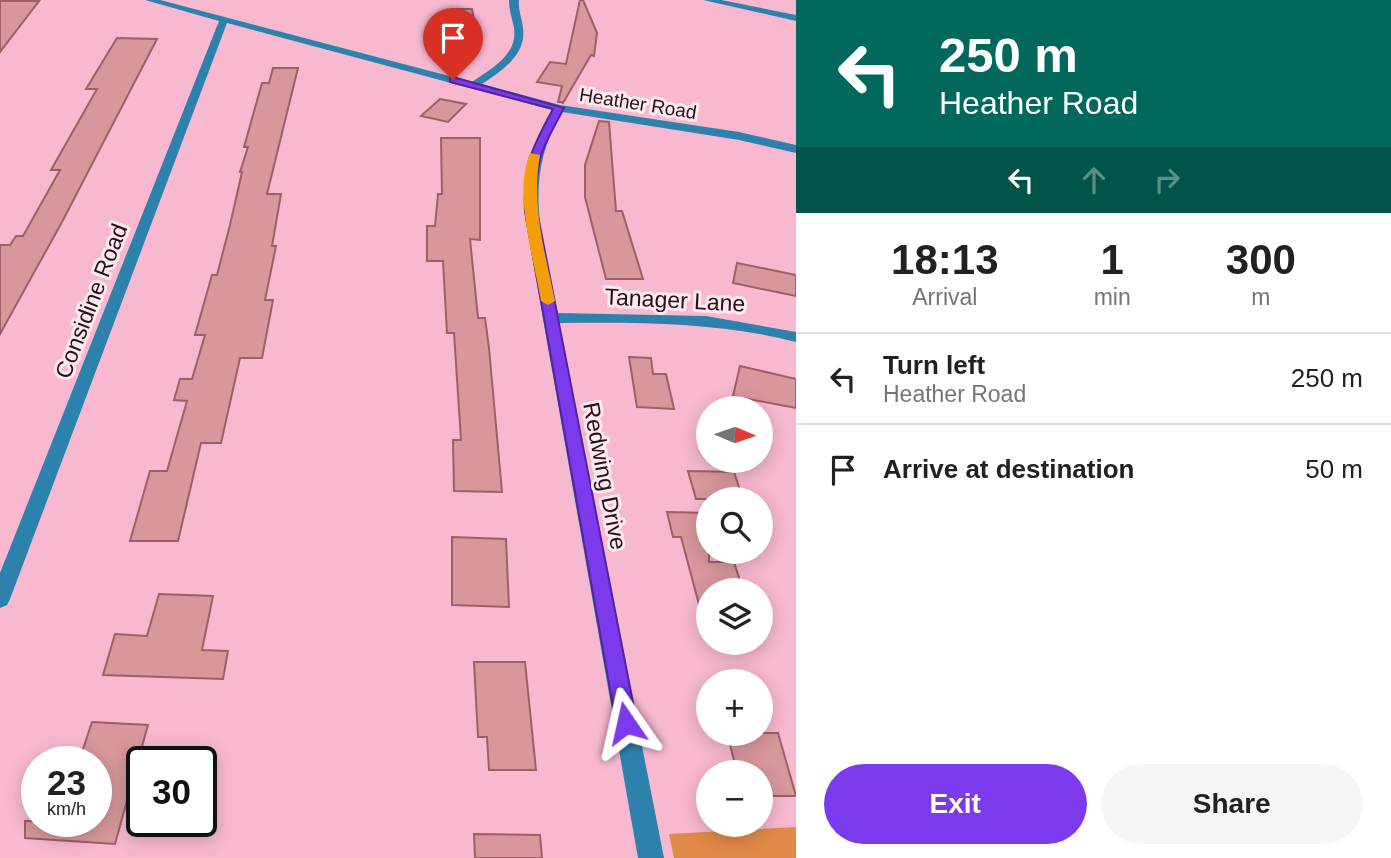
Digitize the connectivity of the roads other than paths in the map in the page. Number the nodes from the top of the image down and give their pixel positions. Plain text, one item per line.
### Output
1 (150, 0) edge
2 (514, 0) edge
3 (708, 0) edge
4 (732, 2) edge
5 (796, 18) edge
6 (224, 20) junction
7 (474, 85) junction
8 (559, 108) junction
9 (796, 149) edge
10 (551, 318) junction
11 (796, 337) edge
12 (0, 600) edge
13 (651, 858) edge

1 - 6 street, Heather Road
2 - 7 street
3 - 4 street
4 - 5 street
6 - 7 street, Heather Road
6 - 12 street, Considine Road
7 - 8 street, Heather Road
8 - 9 street, Heather Road
8 - 10 street, Redwing Drive
10 - 11 street, Tanager Lane
10 - 13 street, Redwing Drive

